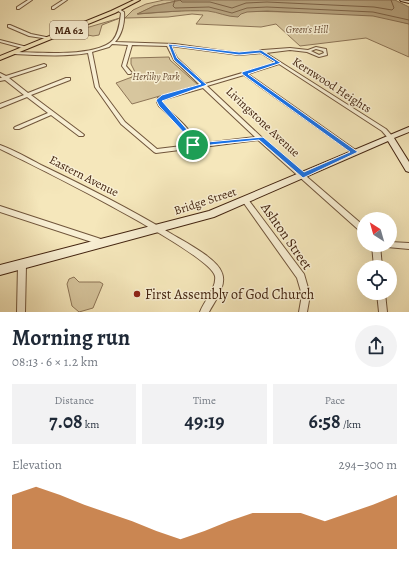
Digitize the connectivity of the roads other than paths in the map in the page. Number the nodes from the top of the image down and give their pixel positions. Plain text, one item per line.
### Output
1 (30, 0) edge
2 (65, 0) edge
3 (138, 0) edge
4 (402, 0) edge
5 (409, 2) edge
6 (18, 8) dead end
7 (53, 8) dead end
8 (119, 10) junction
9 (8, 26) dead end
10 (49, 38) junction
11 (0, 41) edge
12 (111, 43) junction
13 (130, 45) junction
14 (169, 45) junction
15 (26, 48) junction
16 (308, 50) dead end
17 (90, 51) junction
18 (261, 51) junction
19 (14, 53) junction
20 (0, 58) edge
21 (279, 63) junction
22 (44, 65) dead end
23 (130, 73) dead end
24 (244, 73) junction
25 (0, 74) edge
26 (68, 78) dead end
27 (3, 79) edge
28 (204, 85) junction
29 (27, 95) junction
30 (0, 106) edge
31 (52, 113) junction
32 (17, 128) dead end
33 (409, 129) edge
34 (80, 134) dead end
35 (390, 137) junction
36 (260, 138) junction
37 (193, 145) junction
38 (0, 147) edge
39 (355, 152) junction
40 (409, 169) edge
41 (303, 175) junction
42 (245, 200) junction
43 (0, 209) edge
44 (357, 224) edge
45 (156, 228) junction
46 (101, 242) junction
47 (397, 245) edge
48 (409, 246) edge
49 (22, 265) junction
50 (0, 270) edge
51 (382, 300) edge
52 (22, 312) edge
53 (204, 312) edge
54 (304, 312) edge
55 (383, 312) edge

1 - 6 street
2 - 7 street
3 - 8 main road, MA 62
4 - 5 main road
8 - 10 main road, MA 62
8 - 12 street
9 - 10 street
10 - 15 main road, MA 62
11 - 15 street
12 - 13 street
12 - 17 street
13 - 14 street
13 - 23 street
14 - 18 street
14 - 28 street, Livingstone Avenue
15 - 19 main road, MA 62
16 - 18 street
17 - 19 street
17 - 37 street
18 - 21 street, Kernwood Heights
19 - 20 main road, MA 62
21 - 24 street
21 - 35 street, Kernwood Heights
22 - 27 street
24 - 28 street
24 - 39 street
25 - 27 street
26 - 29 street
27 - 29 street
28 - 36 street, Livingstone Avenue
28 - 37 street
29 - 30 street
29 - 31 street
31 - 32 street
31 - 34 street
33 - 35 main road, Bridge Street
35 - 39 main road, Bridge Street
35 - 40 main road
36 - 37 street
36 - 41 street, Livingstone Avenue
38 - 45 street, Eastern Avenue
39 - 41 main road, Bridge Street
41 - 42 main road, Bridge Street
41 - 44 street, Livingstone Avenue
42 - 45 main road, Bridge Street
42 - 54 street, Ashton Street
43 - 46 street
45 - 46 main road, Bridge Street
45 - 53 street, Eastern Avenue
46 - 49 main road, Bridge Street
47 - 48 street
49 - 50 main road, Bridge Street
49 - 52 street
51 - 55 street

